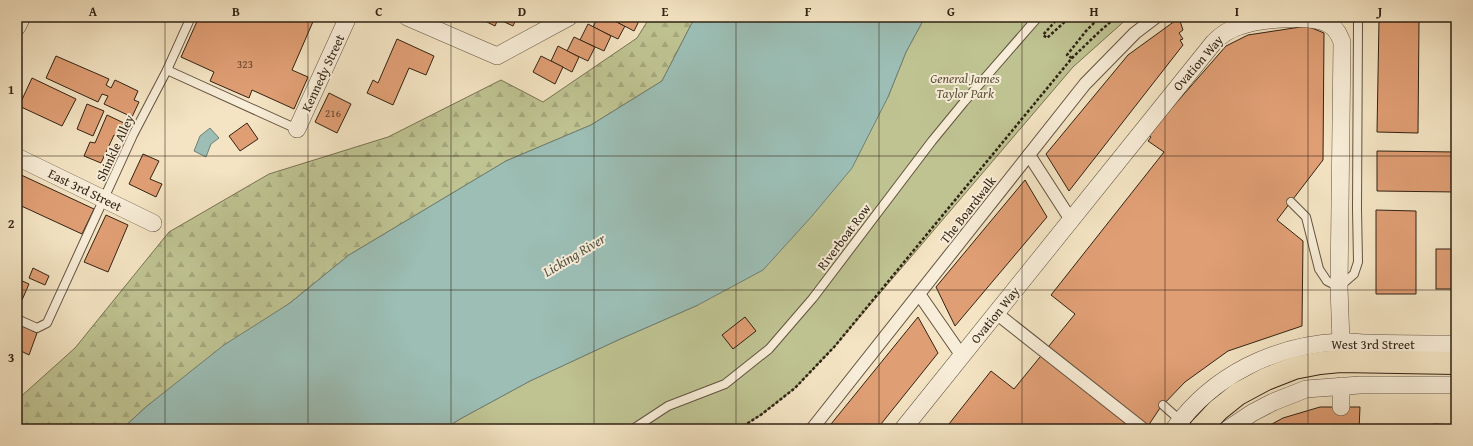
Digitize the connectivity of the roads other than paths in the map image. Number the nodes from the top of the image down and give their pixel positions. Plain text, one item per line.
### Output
1 (22, 17) edge
2 (190, 17) edge
3 (348, 17) edge
4 (407, 17) edge
5 (569, 17) edge
6 (1038, 17) edge
7 (1156, 17) edge
8 (1358, 22) dead end
9 (17, 27) edge
10 (167, 70) junction
11 (297, 129) joint
12 (1029, 155) junction
13 (17, 157) edge
14 (104, 199) junction
15 (1291, 202) dead end
16 (1071, 220) junction
17 (153, 223) dead end
18 (1339, 287) junction
19 (919, 294) junction
20 (996, 313) junction
21 (17, 319) edge
22 (1341, 342) junction
23 (1456, 344) edge
24 (962, 356) junction
25 (1456, 363) edge
26 (1341, 386) junction
27 (1456, 386) edge
28 (1163, 405) dead end
29 (1341, 406) dead end
30 (1181, 426) edge
31 (633, 429) edge
32 (812, 429) edge
33 (903, 429) edge
34 (1143, 429) edge
35 (1200, 429) edge
36 (1228, 429) edge

1 - 9 street
2 - 10 lane, Shinkle Alley
3 - 11 street, Kennedy Street
4 - 5 street
6 - 31 lane, Riverboat Row
7 - 12 street, The Boardwalk
8 - 18 lane
10 - 11 lane
10 - 14 lane, Shinkle Alley
12 - 16 street
12 - 19 street, The Boardwalk
13 - 14 street, East 3rd Street
14 - 17 street, East 3rd Street
14 - 21 lane, Shinkle Alley
15 - 18 lane
16 - 18 street, Ovation Way
16 - 20 street, Ovation Way
18 - 22 street, Ovation Way
19 - 24 street
19 - 32 street, The Boardwalk
20 - 24 street, Ovation Way
20 - 34 street
22 - 23 street, West 3rd Street
22 - 30 street, West 3rd Street
24 - 33 street, Ovation Way
25 - 35 main road, West 3rd Street
26 - 27 street
26 - 29 street
26 - 36 street
28 - 30 lane

